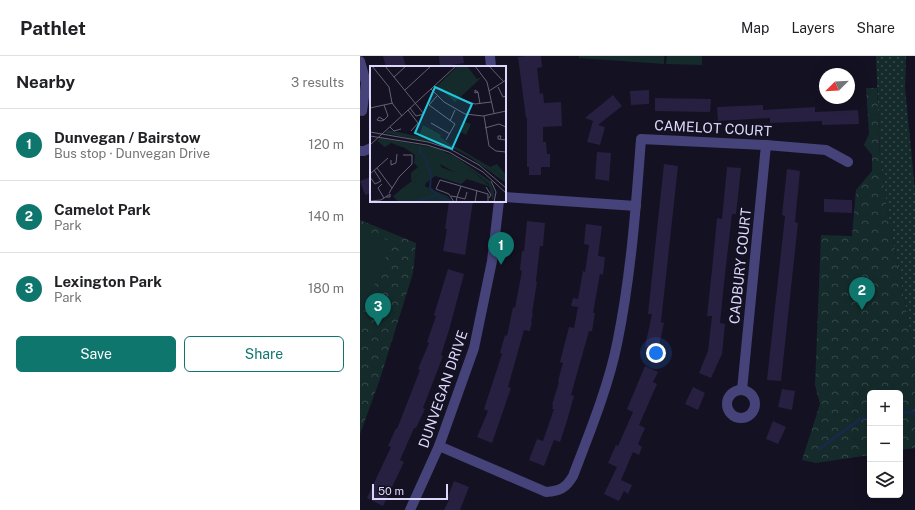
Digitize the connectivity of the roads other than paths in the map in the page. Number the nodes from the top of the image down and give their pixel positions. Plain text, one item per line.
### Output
1 (490, 56) edge
2 (360, 61) edge
3 (491, 66) edge
4 (364, 112) edge
5 (766, 145) junction
6 (370, 148) edge
7 (360, 151) edge
8 (848, 162) dead end
9 (506, 197) edge
10 (499, 202) edge
11 (636, 206) junction
12 (742, 390) dead end
13 (439, 446) junction
14 (410, 510) edge

1 - 3 street
2 - 4 street
5 - 8 street, CAMELOT COURT
5 - 11 street, CAMELOT COURT
5 - 12 street, CADBURY COURT
6 - 7 street
9 - 11 street
10 - 13 street, DUNVEGAN DRIVE
11 - 13 street
13 - 14 street, DUNVEGAN DRIVE

